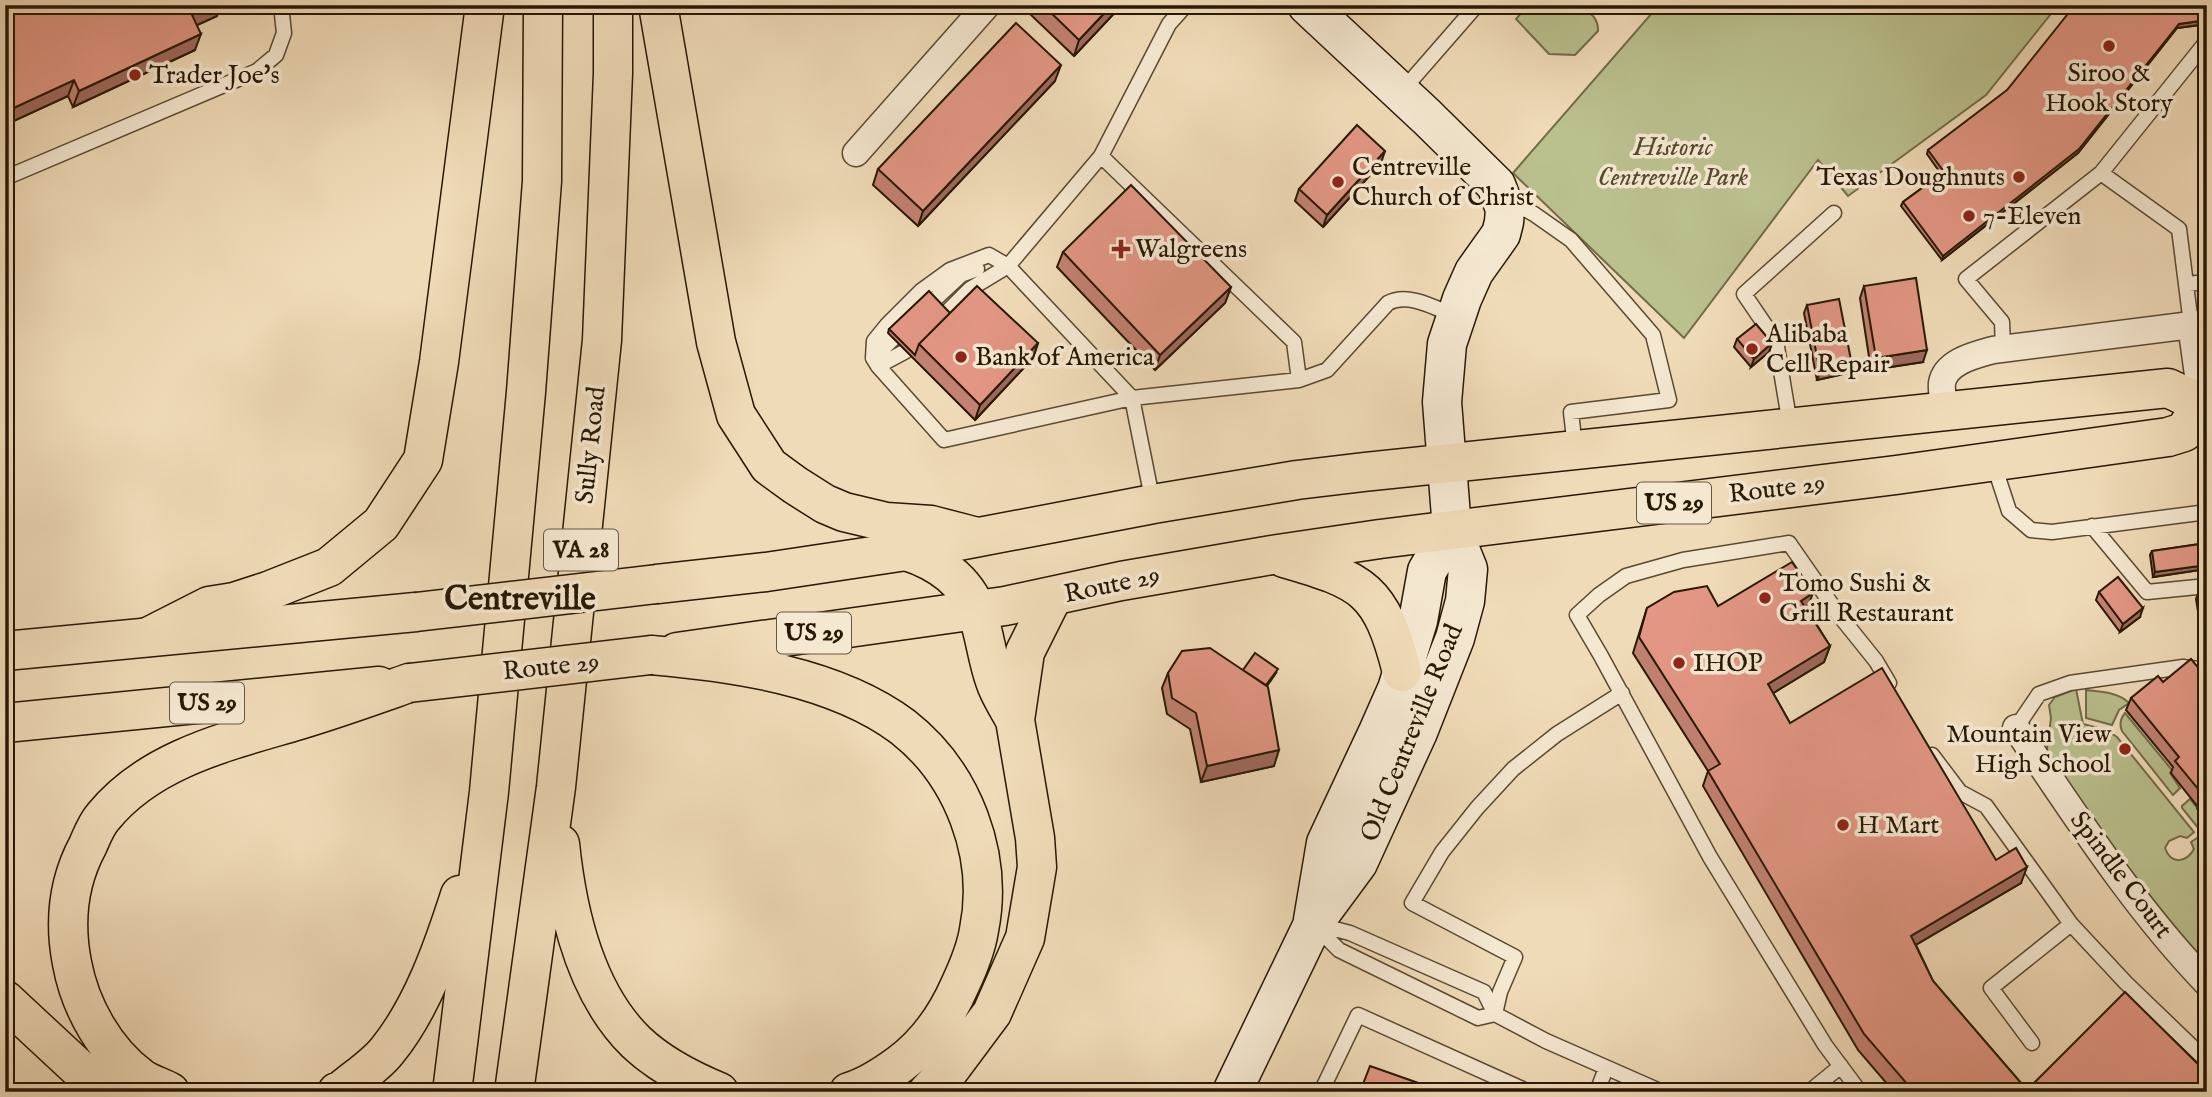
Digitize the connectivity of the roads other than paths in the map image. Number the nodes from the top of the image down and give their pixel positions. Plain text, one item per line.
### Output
1 (281, 5) edge
2 (485, 5) edge
3 (543, 5) edge
4 (613, 5) edge
5 (658, 5) edge
6 (987, 5) edge
7 (1186, 5) edge
8 (1307, 5) edge
9 (1477, 5) edge
10 (2207, 41) edge
11 (1401, 93) junction
12 (856, 153) dead end
13 (1101, 156) junction
14 (2101, 173) junction
15 (5, 178) edge
16 (1501, 196) junction
17 (1834, 212) dead end
18 (1008, 266) junction
19 (2207, 282) edge
20 (2186, 284) junction
21 (939, 308) edge
22 (1457, 316) junction
23 (2199, 324) edge
24 (899, 345) edge
25 (2003, 349) junction
26 (876, 362) junction
27 (1299, 380) junction
28 (1132, 398) junction
29 (2204, 404) edge
30 (1945, 411) junction
31 (1790, 426) junction
32 (2207, 443) edge
33 (1576, 450) junction
34 (1993, 461) junction
35 (1446, 463) junction
36 (1153, 504) junction
37 (2207, 512) edge
38 (2092, 526) junction
39 (1452, 529) junction
40 (977, 537) junction
41 (906, 551) junction
42 (1272, 555) junction
43 (2207, 586) edge
44 (1052, 598) junction
45 (977, 610) junction
46 (148, 636) junction
47 (5, 651) edge
48 (651, 656) junction
49 (2207, 670) edge
50 (1402, 672) junction
51 (409, 683) junction
52 (1622, 694) junction
53 (1896, 694) edge
54 (1015, 720) junction
55 (5, 723) edge
56 (2016, 728) joint
57 (1927, 746) edge
58 (556, 787) junction
59 (489, 792) junction
60 (1312, 923) junction
61 (2071, 924) junction
62 (2207, 983) edge
63 (5, 1000) edge
64 (1494, 1014) junction
65 (2032, 1043) dead end
66 (2207, 1061) edge
67 (1841, 1066) junction
68 (1606, 1068) junction
69 (104, 1092) edge
70 (170, 1092) edge
71 (337, 1092) edge
72 (452, 1092) edge
73 (514, 1092) edge
74 (719, 1092) edge
75 (849, 1092) edge
76 (928, 1092) edge
77 (1232, 1092) edge
78 (1321, 1092) edge
79 (1529, 1092) edge
80 (1597, 1092) edge
81 (1662, 1092) edge
82 (1809, 1092) edge
83 (1860, 1092) edge

1 - 15 lane
2 - 46 main road
3 - 59 main road, VA 28
4 - 58 main road, Sully Road / VA 28
5 - 40 main road
6 - 12 street
7 - 13 lane
8 - 11 street
9 - 11 lane
10 - 14 lane
11 - 16 street
13 - 18 lane
13 - 27 lane
14 - 20 lane
14 - 25 lane
16 - 22 street, Old Centreville Road
16 - 33 lane
17 - 31 lane
18 - 21 lane
18 - 26 lane
18 - 28 lane
19 - 20 lane
20 - 23 lane
22 - 27 lane
22 - 35 street, Old Centreville Road
23 - 25 street
23 - 29 street
24 - 26 lane
25 - 30 street
26 - 28 lane
27 - 28 lane
28 - 36 lane
29 - 30 main road, US 29
29 - 32 lane
29 - 34 main road, Route 29 / US 29
30 - 31 main road, US 29
31 - 33 main road, US 29
33 - 35 main road, US 29
34 - 38 lane
34 - 39 main road, Route 29 / US 29
35 - 36 main road, US 29
35 - 39 street, Old Centreville Road
36 - 40 main road, US 29
37 - 38 lane
38 - 43 lane
39 - 42 main road, Route 29 / US 29
39 - 50 street, Old Centreville Road
39 - 60 street, Old Centreville Road
40 - 41 main road, US 29
41 - 45 main road
41 - 46 main road, US 29, bridge
42 - 44 main road, Route 29 / US 29
42 - 50 main road
44 - 45 main road, Route 29 / US 29
44 - 54 main road
45 - 48 main road, Route 29 / US 29
45 - 54 main road
46 - 47 main road, US 29
48 - 51 main road, Route 29 / US 29, bridge
48 - 75 main road
49 - 56 lane
50 - 60 street, Old Centreville Road
51 - 55 main road, Route 29 / US 29
51 - 70 main road
52 - 53 lane
52 - 64 lane
52 - 67 lane
54 - 76 main road
56 - 62 street, Spindle Court
57 - 61 lane
58 - 73 main road, Sully Road / VA 28
58 - 74 main road
59 - 71 main road
59 - 72 main road, VA 28
60 - 64 lane
60 - 64 lane
60 - 77 street, Old Centreville Road
61 - 65 lane
61 - 66 lane
63 - 69 main road
64 - 68 lane
67 - 82 lane
67 - 83 lane
68 - 80 lane
68 - 81 lane
78 - 79 lane

